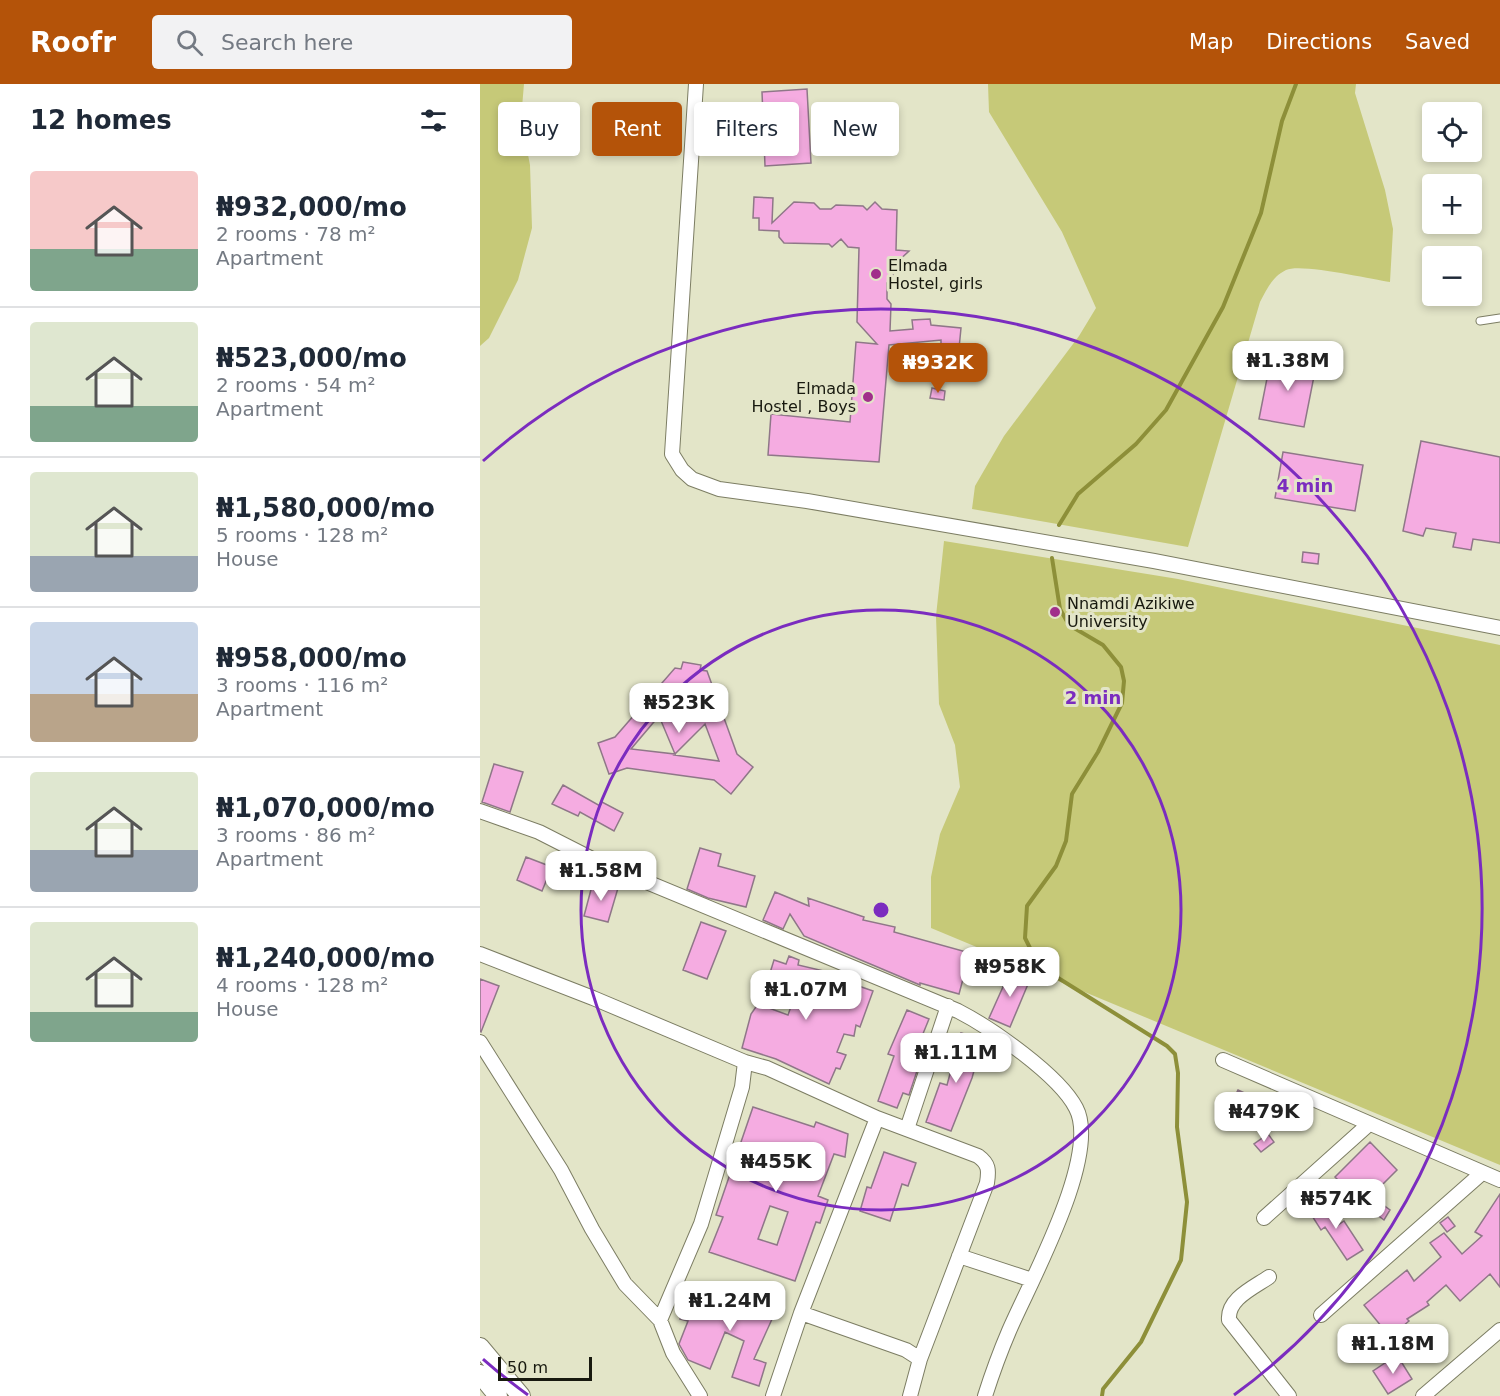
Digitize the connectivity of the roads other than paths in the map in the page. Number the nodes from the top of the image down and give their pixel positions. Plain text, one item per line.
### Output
1 (696, 84) edge
2 (1500, 318) edge
3 (1480, 321) dead end
4 (1500, 628) edge
5 (480, 811) edge
6 (480, 954) edge
7 (948, 1006) junction
8 (480, 1042) edge
9 (1223, 1060) dead end
10 (745, 1062) junction
11 (877, 1118) junction
12 (1369, 1124) junction
13 (907, 1129) junction
14 (1482, 1173) junction
15 (1500, 1180) edge
16 (1264, 1218) dead end
17 (958, 1256) junction
18 (1269, 1278) dead end
19 (1032, 1280) junction
20 (801, 1313) junction
21 (1321, 1315) dead end
22 (660, 1320) junction
23 (1500, 1330) edge
24 (480, 1347) edge
25 (920, 1359) junction
26 (480, 1374) edge
27 (1431, 1394) edge
28 (498, 1396) edge
29 (521, 1396) edge
30 (699, 1396) edge
31 (773, 1396) edge
32 (910, 1396) edge
33 (986, 1396) edge
34 (1289, 1396) edge

1 - 4 street
2 - 3 lane
5 - 7 street
6 - 10 street
7 - 13 street
7 - 19 street
8 - 22 street
9 - 12 street
10 - 11 street
10 - 22 street
11 - 13 street
11 - 20 street
12 - 14 street
12 - 16 street
13 - 17 street
14 - 15 street
14 - 21 street
17 - 19 street
17 - 25 street
18 - 34 street
19 - 33 street
20 - 25 street
20 - 31 street
22 - 30 street
23 - 27 street
24 - 29 street
25 - 32 street
26 - 28 street

